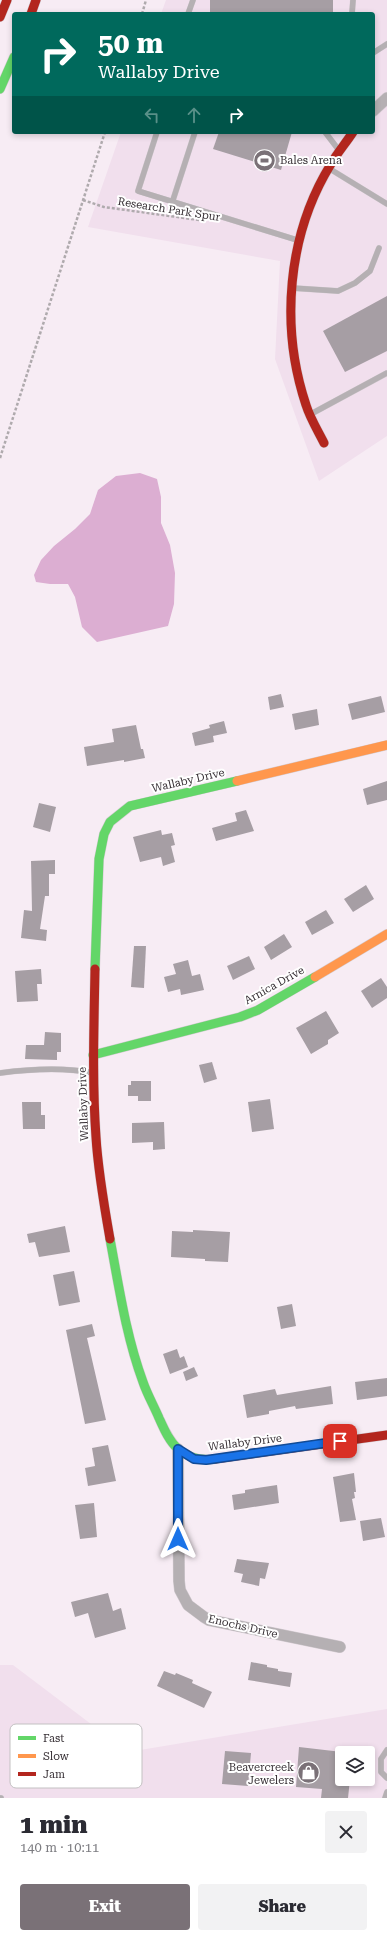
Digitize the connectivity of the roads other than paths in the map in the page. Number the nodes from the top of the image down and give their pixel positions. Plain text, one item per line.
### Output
1 (7, 0) edge
2 (36, 0) edge
3 (193, 0) edge
4 (353, 0) edge
5 (32, 12) edge
6 (189, 12) edge
7 (352, 12) edge
8 (0, 17) edge
9 (387, 44) edge
10 (375, 52) edge
11 (12, 62) edge
12 (0, 89) edge
13 (387, 98) edge
14 (375, 109) edge
15 (156, 134) edge
16 (194, 134) edge
17 (326, 134) edge
18 (352, 134) edge
19 (339, 151) junction
20 (328, 168) junction
21 (172, 203) junction
22 (387, 204) edge
23 (300, 241) junction
24 (378, 248) dead end
25 (292, 288) junction
26 (387, 373) edge
27 (309, 415) junction
28 (324, 444) dead end
29 (387, 745) edge
30 (387, 934) edge
31 (93, 1055) junction
32 (0, 1073) edge
33 (94, 1073) junction
34 (387, 1434) edge
35 (178, 1449) junction
36 (340, 1647) dead end
37 (387, 1750) edge
38 (387, 1778) edge
39 (387, 1792) edge
40 (385, 1798) edge

1 - 8 main road
2 - 5 main road
3 - 6 lane
4 - 7 lane
9 - 10 lane
11 - 12 main road
13 - 14 street
15 - 21 lane
16 - 21 lane
17 - 19 lane
18 - 19 main road
19 - 20 main road
20 - 22 lane
20 - 23 main road
21 - 23 lane
23 - 25 main road
24 - 25 lane
25 - 27 main road
26 - 27 lane
27 - 28 main road
29 - 31 main road, Wallaby Drive
30 - 31 main road, Arnica Drive
31 - 33 main road, Wallaby Drive
32 - 33 lane
33 - 35 main road, Wallaby Drive
34 - 35 main road, Wallaby Drive
35 - 36 street, Enochs Drive
37 - 38 lane
39 - 40 lane

